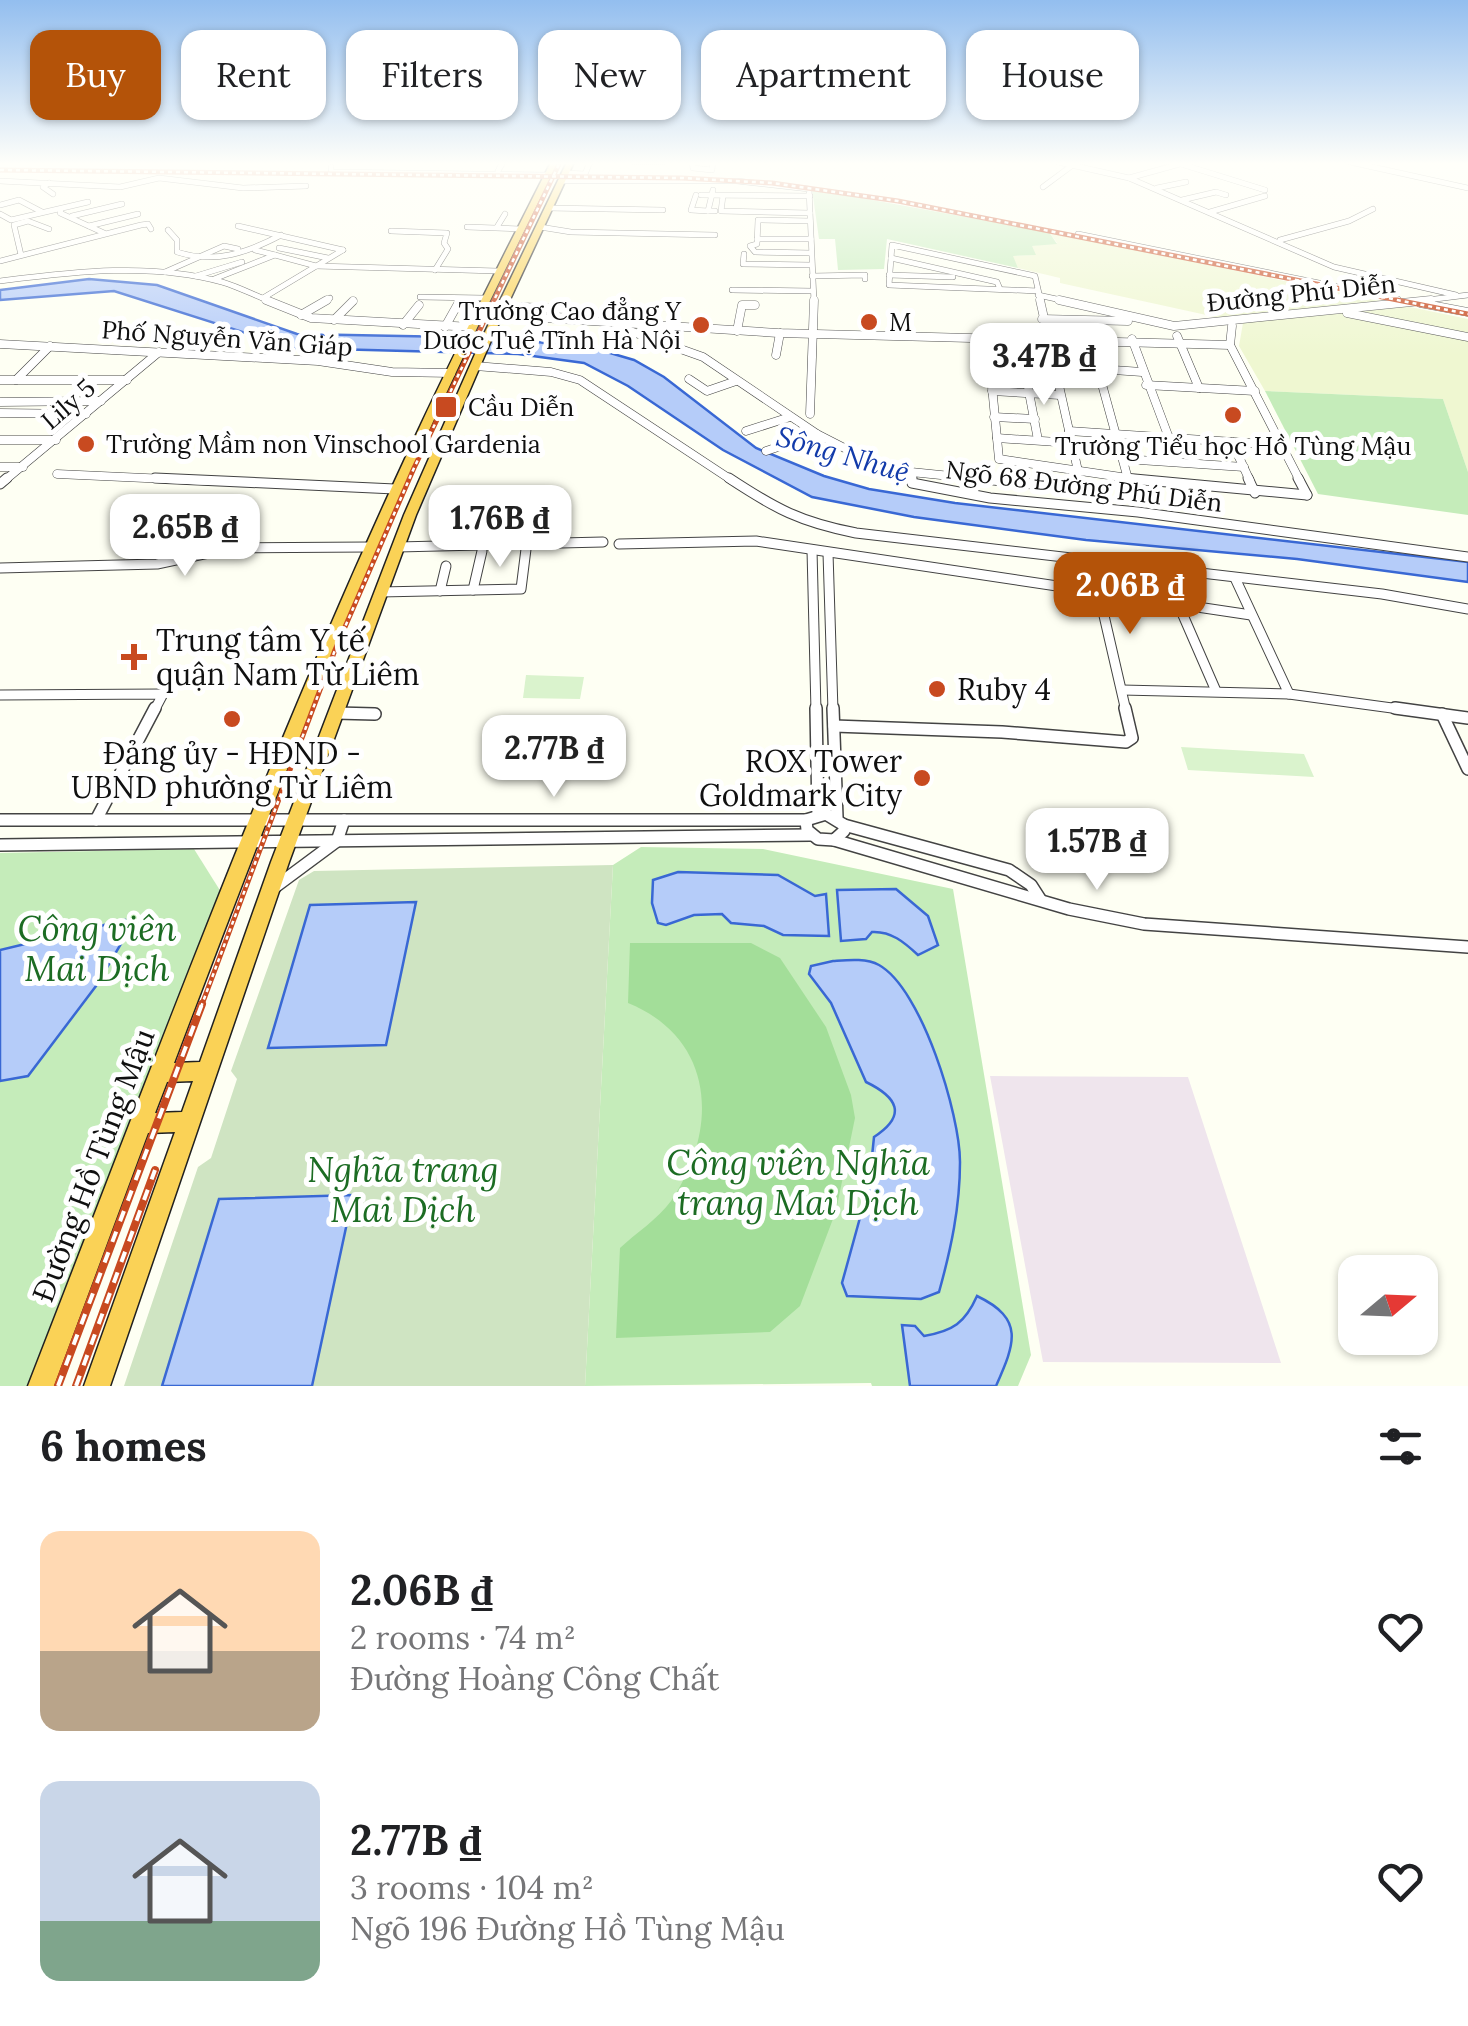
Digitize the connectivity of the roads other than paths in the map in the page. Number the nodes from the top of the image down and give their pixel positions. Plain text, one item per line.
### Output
1 (540, 226) edge
2 (15, 227) edge
3 (42, 227) edge
4 (90, 227) edge
5 (121, 227) edge
6 (132, 227) edge
7 (241, 227) edge
8 (487, 227) edge
9 (497, 227) joint
10 (521, 227) junction
11 (527, 227) edge
12 (546, 227) edge
13 (608, 227) edge
14 (659, 227) edge
15 (758, 227) edge
16 (785, 227) edge
17 (810, 227) edge
18 (1245, 227) edge
19 (1332, 227) edge
20 (168, 230) dead end
21 (391, 231) dead end
22 (102, 232) junction
23 (606, 233) junction
24 (658, 234) junction
25 (715, 234) dead end
26 (1078, 234) dead end
27 (281, 235) junction
28 (758, 239) junction
29 (786, 239) junction
30 (810, 239) junction
31 (1279, 240) junction
32 (54, 247) junction
33 (238, 249) dead end
34 (277, 252) junction
35 (257, 253) junction
36 (811, 253) junction
37 (744, 254) dead end
38 (21, 255) junction
39 (946, 257) junction
40 (190, 258) junction
41 (329, 258) junction
42 (891, 258) junction
43 (0, 261) edge
44 (811, 265) junction
45 (316, 266) junction
46 (995, 267) junction
47 (933, 268) junction
48 (435, 270) junction
49 (498, 271) junction
50 (164, 272) junction
51 (890, 275) junction
52 (812, 276) junction
53 (195, 277) junction
54 (981, 278) junction
55 (866, 279) dead end
56 (213, 280) junction
57 (0, 281) edge
58 (732, 290) dead end
59 (1000, 290) junction
60 (813, 291) junction
61 (1038, 293) junction
62 (1464, 296) edge
63 (263, 298) junction
64 (330, 298) dead end
65 (485, 298) junction
66 (1409, 301) junction
67 (459, 302) dead end
68 (354, 304) dead end
69 (302, 305) dead end
70 (754, 305) dead end
71 (321, 306) dead end
72 (564, 308) dead end
73 (290, 310) junction
74 (501, 311) junction
75 (1336, 311) junction
76 (1468, 312) edge
77 (302, 315) junction
78 (1042, 319) junction
79 (338, 320) junction
80 (1154, 321) junction
81 (402, 325) junction
82 (1174, 326) junction
83 (1232, 326) dead end
84 (445, 327) junction
85 (620, 327) junction
86 (737, 330) junction
87 (470, 332) junction
88 (780, 333) junction
89 (817, 335) junction
90 (1046, 336) junction
91 (1089, 337) junction
92 (1468, 337) edge
93 (1132, 339) junction
94 (1178, 341) junction
95 (1230, 345) junction
96 (2, 346) edge
97 (51, 346) junction
98 (160, 352) junction
99 (776, 355) dead end
100 (1022, 356) junction
101 (1051, 356) junction
102 (477, 361) junction
103 (818, 362) dead end
104 (1099, 370) junction
105 (451, 372) junction
106 (1142, 372) junction
107 (990, 375) junction
108 (1026, 377) junction
109 (689, 379) dead end
110 (0, 380) edge
111 (15, 380) junction
112 (127, 380) junction
113 (736, 381) junction
114 (1146, 386) junction
115 (1200, 388) junction
116 (1255, 391) junction
117 (992, 392) junction
118 (1028, 394) junction
119 (1060, 396) junction
120 (0, 402) edge
121 (102, 402) junction
122 (0, 414) edge
123 (86, 414) junction
124 (810, 414) dead end
125 (790, 417) junction
126 (994, 417) junction
127 (1035, 419) junction
128 (746, 431) dead end
129 (1069, 431) junction
130 (817, 434) junction
131 (1118, 434) junction
132 (997, 438) junction
133 (1169, 438) junction
134 (0, 440) edge
135 (57, 440) junction
136 (1038, 440) junction
137 (1072, 442) junction
138 (1232, 442) junction
139 (1281, 445) junction
140 (766, 452) dead end
141 (1124, 459) junction
142 (1244, 466) junction
143 (0, 467) edge
144 (23, 467) junction
145 (404, 470) junction
146 (429, 470) junction
147 (1078, 471) junction
148 (911, 472) junction
149 (57, 474) dead end
150 (1128, 479) junction
151 (0, 484) edge
152 (1072, 488) dead end
153 (395, 489) junction
154 (1255, 493) junction
155 (603, 542) dead end
156 (554, 544) junction
157 (619, 544) dead end
158 (398, 547) junction
159 (370, 548) junction
160 (526, 549) junction
161 (812, 550) junction
162 (828, 552) junction
163 (1468, 557) edge
164 (446, 566) dead end
165 (0, 568) edge
166 (1236, 578) junction
167 (474, 590) junction
168 (440, 591) junction
169 (380, 594) junction
170 (1099, 594) junction
171 (349, 596) junction
172 (1179, 606) junction
173 (1468, 609) edge
174 (813, 613) junction
175 (830, 613) junction
176 (1251, 615) junction
177 (1122, 690) junction
178 (1216, 691) junction
179 (1289, 694) junction
180 (0, 695) edge
181 (336, 713) junction
182 (375, 714) dead end
183 (1442, 714) junction
184 (1468, 718) edge
185 (834, 726) junction
186 (1462, 753) edge
187 (1468, 768) edge
188 (299, 817) junction
189 (812, 817) junction
190 (256, 818) junction
191 (0, 820) edge
192 (96, 820) junction
193 (344, 820) junction
194 (841, 821) junction
195 (811, 835) junction
196 (834, 840) junction
197 (337, 841) junction
198 (289, 842) junction
199 (247, 843) junction
200 (0, 846) edge
201 (270, 890) junction
202 (1040, 900) junction
203 (1468, 947) edge
204 (206, 1071) junction
205 (160, 1073) junction
206 (188, 1122) junction
207 (141, 1123) junction
208 (41, 1386) edge
209 (97, 1386) edge

1 - 74 highway
2 - 38 street
3 - 32 street
4 - 22 street
5 - 22 street
6 - 22 street
7 - 27 street
8 - 9 street
9 - 10 street
10 - 11 highway
10 - 49 highway
12 - 23 street
13 - 23 street
14 - 24 street
15 - 28 street
16 - 29 street
17 - 30 street
18 - 31 street
19 - 31 street
20 - 40 street
21 - 48 street
22 - 32 street
23 - 24 street
24 - 25 street
26 - 66 street
27 - 35 street
27 - 41 street
28 - 29 street
28 - 36 street
29 - 30 street
30 - 36 street
31 - 62 street
32 - 38 street
33 - 40 street
34 - 35 street
34 - 41 street
34 - 45 street
34 - 56 street
35 - 40 street
35 - 53 street
36 - 44 street
37 - 44 street
38 - 43 street
39 - 42 street
39 - 46 street
39 - 47 street
40 - 50 street
41 - 45 street
42 - 47 street
42 - 51 street
44 - 52 street
45 - 48 street
45 - 63 street
46 - 54 street
46 - 61 street
47 - 54 street
48 - 49 street
49 - 65 highway
50 - 53 street
50 - 57 street
51 - 54 street
51 - 59 street
52 - 55 street
52 - 60 street
53 - 56 street
54 - 59 street
56 - 63 street
58 - 60 street
59 - 61 street
60 - 89 street
61 - 78 street
61 - 80 street
62 - 66 street, Đường Phú Diễn
63 - 73 street
64 - 77 street
65 - 81 street
65 - 87 highway
66 - 75 street, Đường Phú Diễn
66 - 76 street
67 - 84 street
68 - 79 street
69 - 73 street
70 - 86 street
71 - 77 street
72 - 74 street
73 - 77 street
74 - 85 street, Đường Phú Diễn
74 - 102 highway
75 - 82 street, Đường Phú Diễn
75 - 92 street
77 - 79 street
78 - 80 street
78 - 90 street
79 - 81 street
80 - 82 street
81 - 84 street
82 - 94 street, Đường Phú Diễn
83 - 95 street
84 - 87 street
85 - 86 street, Đường Phú Diễn
85 - 113 street, Ngõ 68 Đường Phú Diễn
86 - 88 street, Đường Phú Diễn
87 - 105 highway, Đường Hồ Tùng Mậu
88 - 89 street, Đường Phú Diễn
88 - 99 street
89 - 90 street, Đường Phú Diễn
89 - 103 street
89 - 124 street
90 - 91 street, Đường Phú Diễn
90 - 101 street
91 - 93 street, Đường Phú Diễn
91 - 104 street
93 - 94 street, Đường Phú Diễn
93 - 106 street
94 - 95 street
94 - 115 street
95 - 116 street
96 - 97 street, Phố Nguyễn Văn Giáp
97 - 98 street, Phố Nguyễn Văn Giáp
97 - 111 street
98 - 105 street, Phố Nguyễn Văn Giáp
98 - 112 street, Lily 5
100 - 101 street
100 - 107 street
100 - 108 street
101 - 119 street
102 - 146 highway
102 - 166 street
104 - 106 street
104 - 131 street
105 - 145 highway, Đường Hồ Tùng Mậu
106 - 114 street
107 - 108 street
107 - 117 street
108 - 118 street
109 - 113 street
110 - 111 street
111 - 112 street
112 - 121 street, Lily 5
113 - 125 street, Ngõ 68 Đường Phú Diễn
114 - 115 street
114 - 133 street
115 - 116 street
116 - 139 street
117 - 118 street
117 - 126 street
118 - 119 street
118 - 127 street
119 - 129 street
120 - 121 street
121 - 123 street, Lily 5
122 - 123 street
123 - 135 street, Lily 5
125 - 128 street
125 - 130 street, Ngõ 68 Đường Phú Diễn
126 - 127 street
126 - 132 street
127 - 136 street
129 - 131 street
129 - 137 street
130 - 140 street
130 - 148 street, Ngõ 68 Đường Phú Diễn
131 - 133 street
131 - 141 street
132 - 136 street
132 - 147 street
133 - 138 street
134 - 135 street
135 - 144 street, Lily 5
136 - 137 street
137 - 147 street
138 - 139 street
138 - 142 street
139 - 154 street
141 - 142 street
141 - 150 street
142 - 154 street
143 - 144 street
144 - 151 street, Lily 5
145 - 146 highway
145 - 153 highway, Đường Hồ Tùng Mậu
146 - 158 highway
147 - 150 street
148 - 152 street
148 - 163 street, Ngõ 68 Đường Phú Diễn
149 - 153 street
150 - 154 street
153 - 159 highway, Đường Hồ Tùng Mậu
155 - 156 street
156 - 158 street
156 - 160 street
157 - 161 street
158 - 159 highway
158 - 169 highway
159 - 165 street
159 - 171 highway, Đường Hồ Tùng Mậu
160 - 167 street
160 - 167 street
161 - 162 street
161 - 174 street
162 - 170 street
162 - 175 street
164 - 168 street
166 - 173 street
166 - 176 street
167 - 168 street
168 - 169 street
169 - 171 highway
169 - 181 highway
170 - 172 street
170 - 177 street
171 - 190 highway, Đường Hồ Tùng Mậu
172 - 176 street
172 - 178 street
174 - 175 street
174 - 189 street
175 - 185 street
176 - 179 street
177 - 178 street
177 - 185 street
178 - 179 street
179 - 183 street
180 - 192 street
181 - 182 street
181 - 188 highway
183 - 184 street
183 - 186 street
185 - 194 street
186 - 187 street
188 - 190 street
188 - 193 street
188 - 198 highway
189 - 193 street
189 - 194 street
189 - 195 street
190 - 192 street
190 - 199 highway, Đường Hồ Tùng Mậu
191 - 192 street
193 - 197 street
194 - 196 street
194 - 202 street
195 - 196 street
195 - 197 street
196 - 202 street
197 - 198 street
197 - 201 street
198 - 199 street
198 - 201 highway
199 - 200 street
199 - 205 highway, Đường Hồ Tùng Mậu
201 - 204 highway
202 - 203 street
204 - 205 highway
204 - 206 highway
205 - 207 highway, Đường Hồ Tùng Mậu
206 - 207 highway
206 - 209 highway
207 - 208 highway, Đường Hồ Tùng Mậu

